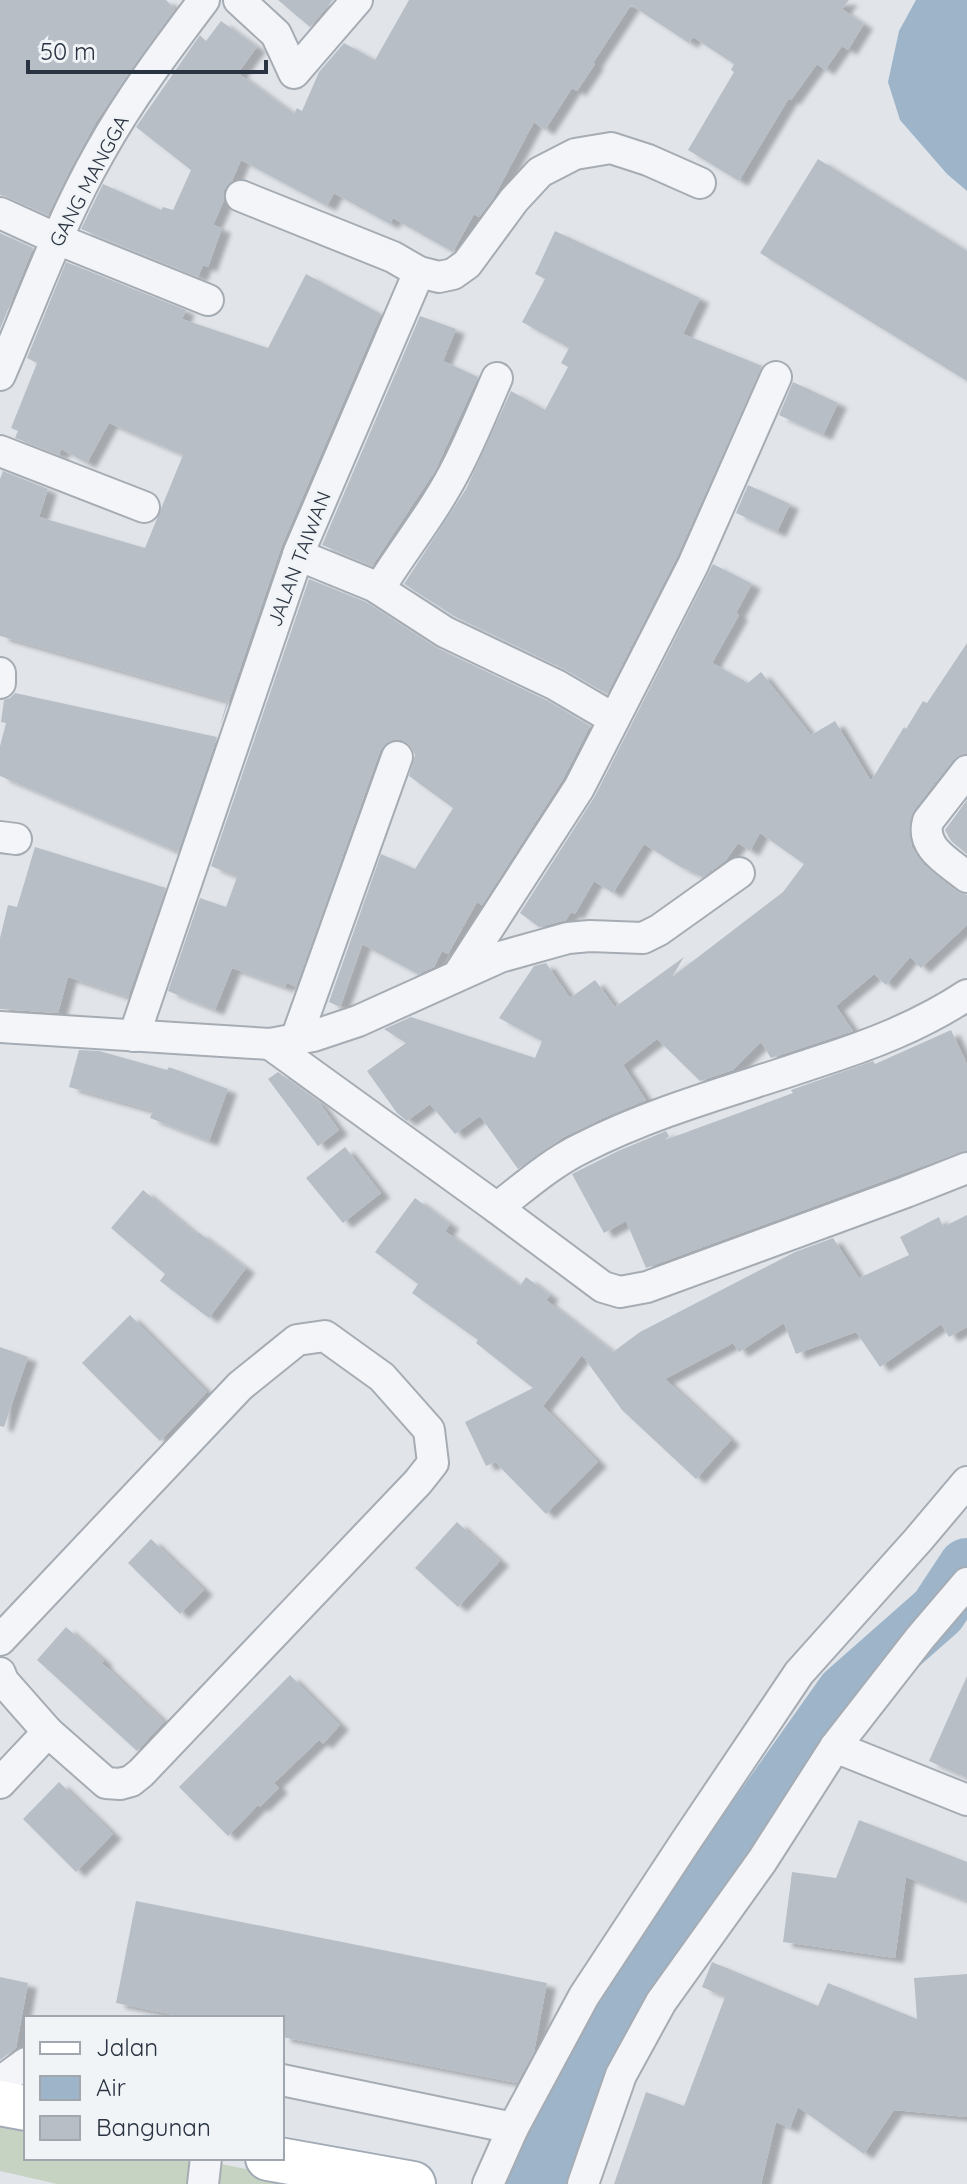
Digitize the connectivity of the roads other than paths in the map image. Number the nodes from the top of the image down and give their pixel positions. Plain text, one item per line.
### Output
1 (204, 0) edge
2 (239, 0) edge
3 (357, 0) edge
4 (700, 183) dead end
5 (241, 196) dead end
6 (0, 213) edge
7 (57, 239) junction
8 (419, 272) junction
9 (208, 300) dead end
10 (0, 375) edge
11 (776, 377) dead end
12 (497, 378) dead end
13 (0, 451) edge
14 (144, 507) dead end
15 (298, 555) junction
16 (379, 589) junction
17 (0, 673) edge
18 (0, 683) edge
19 (614, 719) junction
20 (397, 757) dead end
21 (967, 771) edge
22 (739, 873) dead end
23 (967, 877) edge
24 (458, 975) junction
25 (967, 995) edge
26 (0, 1027) edge
27 (134, 1036) junction
28 (283, 1042) junction
29 (967, 1168) edge
30 (497, 1208) junction
31 (967, 1482) edge
32 (967, 1583) edge
33 (0, 1640) edge
34 (0, 1673) edge
35 (48, 1732) junction
36 (835, 1747) junction
37 (0, 1783) edge
38 (967, 1800) edge
39 (24, 2064) edge
40 (284, 2080) edge
41 (0, 2082) edge
42 (0, 2103) edge
43 (24, 2108) edge
44 (513, 2128) junction
45 (206, 2160) edge
46 (279, 2160) edge
47 (203, 2184) edge
48 (413, 2184) edge
49 (488, 2184) edge
50 (583, 2184) edge

1 - 7 street, GANG MANGGA
2 - 3 street
4 - 8 street
5 - 8 street
6 - 7 street
7 - 9 street
7 - 10 street, GANG MANGGA
8 - 15 street, JALAN TAIWAN
11 - 19 street
12 - 16 street
13 - 14 street
15 - 16 street
15 - 27 street, JALAN TAIWAN
16 - 19 street
17 - 18 street
19 - 24 street
20 - 28 street
21 - 23 street
22 - 24 street
24 - 28 street
25 - 30 street
26 - 27 street
27 - 28 street
28 - 30 street
29 - 30 street
31 - 44 street
32 - 36 street
33 - 35 street
34 - 35 street
35 - 37 street
36 - 38 street
36 - 50 street
39 - 41 street
40 - 44 street
42 - 43 main road
44 - 49 street
45 - 47 street
46 - 48 main road

